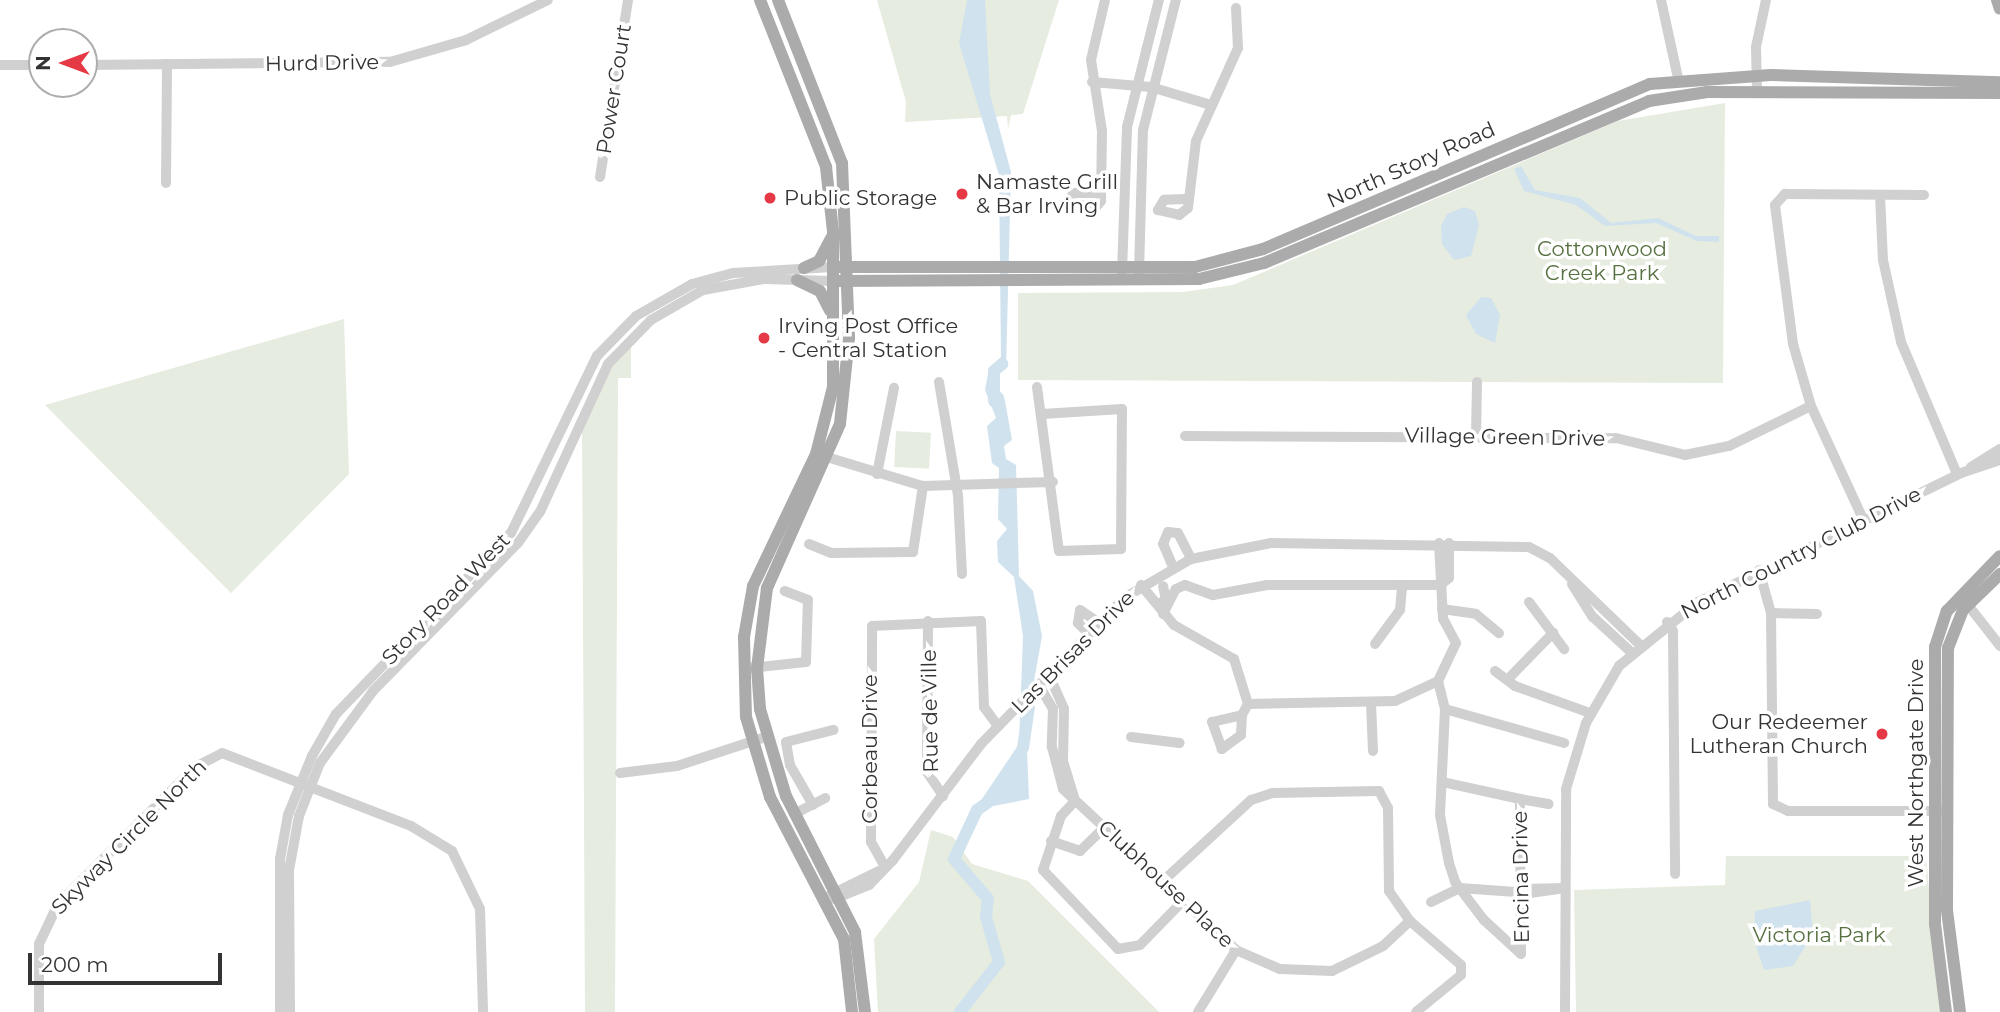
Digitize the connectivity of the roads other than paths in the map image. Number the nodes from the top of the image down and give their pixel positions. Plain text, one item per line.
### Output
1 (548, 0) edge
2 (628, 0) edge
3 (760, 0) edge
4 (778, 0) edge
5 (1105, 0) edge
6 (1159, 0) edge
7 (1176, 0) edge
8 (1661, 0) edge
9 (1766, 0) edge
10 (1997, 0) edge
11 (1236, 8) dead end
12 (2000, 9) edge
13 (167, 64) junction
14 (0, 65) edge
15 (28, 65) edge
16 (98, 65) edge
17 (792, 74) junction
18 (1756, 75) junction
19 (1678, 78) junction
20 (1092, 82) junction
21 (2000, 82) edge
22 (1135, 84) junction
23 (1151, 86) junction
24 (1757, 91) junction
25 (2000, 93) edge
26 (1211, 105) junction
27 (1129, 117) junction
28 (1145, 119) junction
29 (1563, 126) junction
30 (833, 131) junction
31 (1123, 170) junction
32 (1139, 171) junction
33 (600, 177) dead end
34 (166, 183) dead end
35 (1101, 193) dead end
36 (1880, 195) junction
37 (1924, 195) dead end
38 (1187, 199) dead end
39 (1122, 212) junction
40 (1139, 213) junction
41 (833, 231) junction
42 (804, 268) junction
43 (833, 274) junction
44 (849, 274) junction
45 (924, 275) junction
46 (1122, 276) junction
47 (1139, 276) junction
48 (797, 280) junction
49 (694, 289) junction
50 (833, 318) junction
51 (584, 380) junction
52 (1477, 382) dead end
53 (939, 383) dead end
54 (594, 386) junction
55 (1037, 387) dead end
56 (894, 388) dead end
57 (1811, 406) junction
58 (1042, 414) junction
59 (1185, 436) dead end
60 (1476, 436) junction
61 (2000, 449) edge
62 (822, 456) junction
63 (2000, 460) edge
64 (1968, 470) junction
65 (877, 474) junction
66 (1957, 474) junction
67 (1054, 482) junction
68 (923, 486) junction
69 (956, 486) junction
70 (1863, 519) junction
71 (775, 530) junction
72 (1444, 543) junction
73 (809, 544) dead end
74 (2000, 556) edge
75 (1191, 559) junction
76 (1172, 567) junction
77 (1759, 570) junction
78 (962, 574) dead end
79 (2000, 574) edge
80 (1570, 580) junction
81 (769, 581) junction
82 (1160, 581) junction
83 (1141, 585) junction
84 (1440, 585) junction
85 (1402, 586) junction
86 (785, 591) dead end
87 (1173, 594) junction
88 (1529, 602) dead end
89 (1156, 603) junction
90 (1968, 605) junction
91 (1442, 609) junction
92 (1771, 613) junction
93 (1163, 614) junction
94 (1817, 614) dead end
95 (928, 621) junction
96 (1667, 622) junction
97 (1099, 623) junction
98 (1499, 633) dead end
99 (1088, 634) junction
100 (1553, 634) junction
101 (1639, 643) junction
102 (1375, 645) dead end
103 (2000, 646) edge
104 (1564, 649) dead end
105 (1631, 652) junction
106 (743, 668) junction
107 (757, 668) junction
108 (1495, 671) dead end
109 (1049, 675) junction
110 (1941, 676) junction
111 (1510, 677) junction
112 (1438, 681) junction
113 (1039, 685) junction
114 (1371, 703) junction
115 (1248, 704) junction
116 (1445, 709) junction
117 (1590, 713) junction
118 (1242, 715) dead end
119 (998, 726) junction
120 (833, 730) dead end
121 (765, 737) junction
122 (1130, 737) dead end
123 (751, 742) junction
124 (1180, 743) dead end
125 (1564, 743) dead end
126 (1373, 751) dead end
127 (620, 773) dead end
128 (300, 780) junction
129 (1442, 782) junction
130 (311, 785) junction
131 (943, 796) junction
132 (825, 799) dead end
133 (1520, 799) junction
134 (1075, 801) junction
135 (1549, 804) dead end
136 (813, 805) junction
137 (1941, 811) junction
138 (794, 814) junction
139 (1104, 828) junction
140 (1051, 841) junction
141 (882, 869) junction
142 (1675, 874) dead end
143 (1163, 881) junction
144 (1460, 888) junction
145 (1564, 888) junction
146 (1520, 889) junction
147 (839, 893) junction
148 (826, 899) junction
149 (1183, 901) junction
150 (1431, 902) dead end
151 (1410, 921) junction
152 (284, 932) junction
153 (1236, 950) junction
154 (283, 1004) edge
155 (38, 1012) edge
156 (290, 1012) edge
157 (483, 1012) edge
158 (852, 1012) edge
159 (865, 1012) edge
160 (1198, 1012) edge
161 (1416, 1012) edge
162 (1565, 1012) edge
163 (1946, 1012) edge
164 (1960, 1012) edge

1 - 13 street, Hurd Drive
2 - 33 street, Power Court
3 - 17 main road
4 - 30 main road
5 - 20 street
6 - 22 street
7 - 23 street
8 - 19 street
9 - 18 street
10 - 12 main road
11 - 26 street
13 - 16 street, Hurd Drive
13 - 34 street
14 - 15 street
17 - 30 main road
17 - 41 main road
18 - 19 main road, North Story Road
18 - 21 main road, North Story Road
18 - 24 street
19 - 29 main road, North Story Road
20 - 22 street
20 - 35 street
22 - 23 street
22 - 27 street
23 - 26 street
23 - 28 street
24 - 25 main road, North Story Road
24 - 29 main road, North Story Road
26 - 38 street
27 - 28 street
27 - 31 street
28 - 32 street
29 - 47 main road, North Story Road
30 - 44 main road
31 - 32 street
31 - 39 street
32 - 40 street
36 - 37 street
36 - 57 street
36 - 66 street
39 - 40 street
39 - 46 street
40 - 47 street
41 - 42 main road
41 - 43 main road
42 - 43 street, Story Road West
42 - 49 street, Story Road West
43 - 44 main road, North Story Road
43 - 48 street, Story Road West
43 - 50 main road
44 - 45 main road, North Story Road
44 - 62 main road
45 - 46 main road, North Story Road
45 - 46 main road, North Story Road
46 - 47 main road, North Story Road
48 - 49 street, Story Road West
48 - 50 main road
49 - 51 street, Story Road West
49 - 54 street, Story Road West
50 - 62 main road
51 - 54 street
51 - 128 street, Story Road West
52 - 60 street
53 - 69 street
54 - 130 street, Story Road West
55 - 58 street
56 - 65 street
57 - 60 street, Village Green Drive
57 - 70 street
58 - 67 street
58 - 67 street
59 - 60 street, Village Green Drive
61 - 64 street, North Country Club Drive
62 - 65 street
62 - 71 main road
62 - 81 main road
63 - 64 street, North Country Club Drive
64 - 66 street, North Country Club Drive
65 - 68 street
66 - 70 street, North Country Club Drive
67 - 69 street
68 - 69 street
68 - 73 street
69 - 78 street
70 - 77 street, North Country Club Drive
71 - 81 main road
71 - 106 main road
72 - 75 street, Las Brisas Drive
72 - 80 street, Las Brisas Drive
72 - 84 street
74 - 110 main road, West Northgate Drive
75 - 76 street, Las Brisas Drive
75 - 76 street
76 - 82 street, Las Brisas Drive
77 - 92 street
77 - 96 street, North Country Club Drive
79 - 90 main road, West Northgate Drive
80 - 101 street, Las Brisas Drive
80 - 105 street, Las Brisas Drive
81 - 107 main road
82 - 83 street, Las Brisas Drive
82 - 87 street
82 - 89 street
83 - 89 street
83 - 97 street, Las Brisas Drive
84 - 85 street
84 - 91 street
85 - 87 street
85 - 102 street
86 - 107 street
87 - 93 street
88 - 100 street
89 - 93 street
90 - 103 street
90 - 110 main road, West Northgate Drive
91 - 98 street
91 - 112 street
92 - 94 street
92 - 137 street
93 - 115 street
95 - 119 street
95 - 131 street, Rue de Ville
95 - 141 street, Corbeau Drive
96 - 101 street, North Country Club Drive
96 - 142 street
97 - 99 street, Las Brisas Drive
97 - 99 street
99 - 109 street, Las Brisas Drive
100 - 104 street
100 - 111 street
101 - 105 street, North Country Club Drive
105 - 117 street, North Country Club Drive
106 - 107 street
106 - 123 main road
107 - 121 main road
108 - 111 street
109 - 113 street, Las Brisas Drive
109 - 134 street
110 - 137 main road, West Northgate Drive
111 - 117 street
112 - 114 street
112 - 116 street
113 - 119 street, Las Brisas Drive
113 - 134 street, Clubhouse Place
114 - 115 street
114 - 126 street
115 - 118 street
116 - 125 street
116 - 129 street
117 - 145 street, North Country Club Drive
119 - 131 street, Las Brisas Drive
120 - 136 street
121 - 123 street
121 - 138 main road
122 - 124 street
123 - 127 street
123 - 148 main road
128 - 130 street, Skyway Circle North
128 - 152 street, Story Road West
128 - 155 street, Skyway Circle North
129 - 133 street, Encina Drive
129 - 144 street
130 - 152 street, Story Road West
130 - 157 street, Skyway Circle North
131 - 141 street, Las Brisas Drive
132 - 136 street
133 - 135 street, Encina Drive
133 - 146 street, Encina Drive
134 - 139 street, Clubhouse Place
134 - 140 street
136 - 138 street
137 - 163 main road, West Northgate Drive
137 - 164 main road, West Northgate Drive
138 - 147 main road
139 - 140 street
139 - 143 street, Clubhouse Place
140 - 149 street
141 - 147 street, Las Brisas Drive
143 - 149 street, Clubhouse Place
143 - 151 street
144 - 146 street
144 - 146 street, Encina Drive
144 - 150 street
145 - 146 street
145 - 162 street, North Country Club Drive
147 - 148 street
147 - 159 main road
148 - 158 main road
149 - 153 street, Clubhouse Place
151 - 153 street, Clubhouse Place
151 - 161 street
152 - 154 street, Story Road West
153 - 160 street
154 - 156 street, Story Road West

